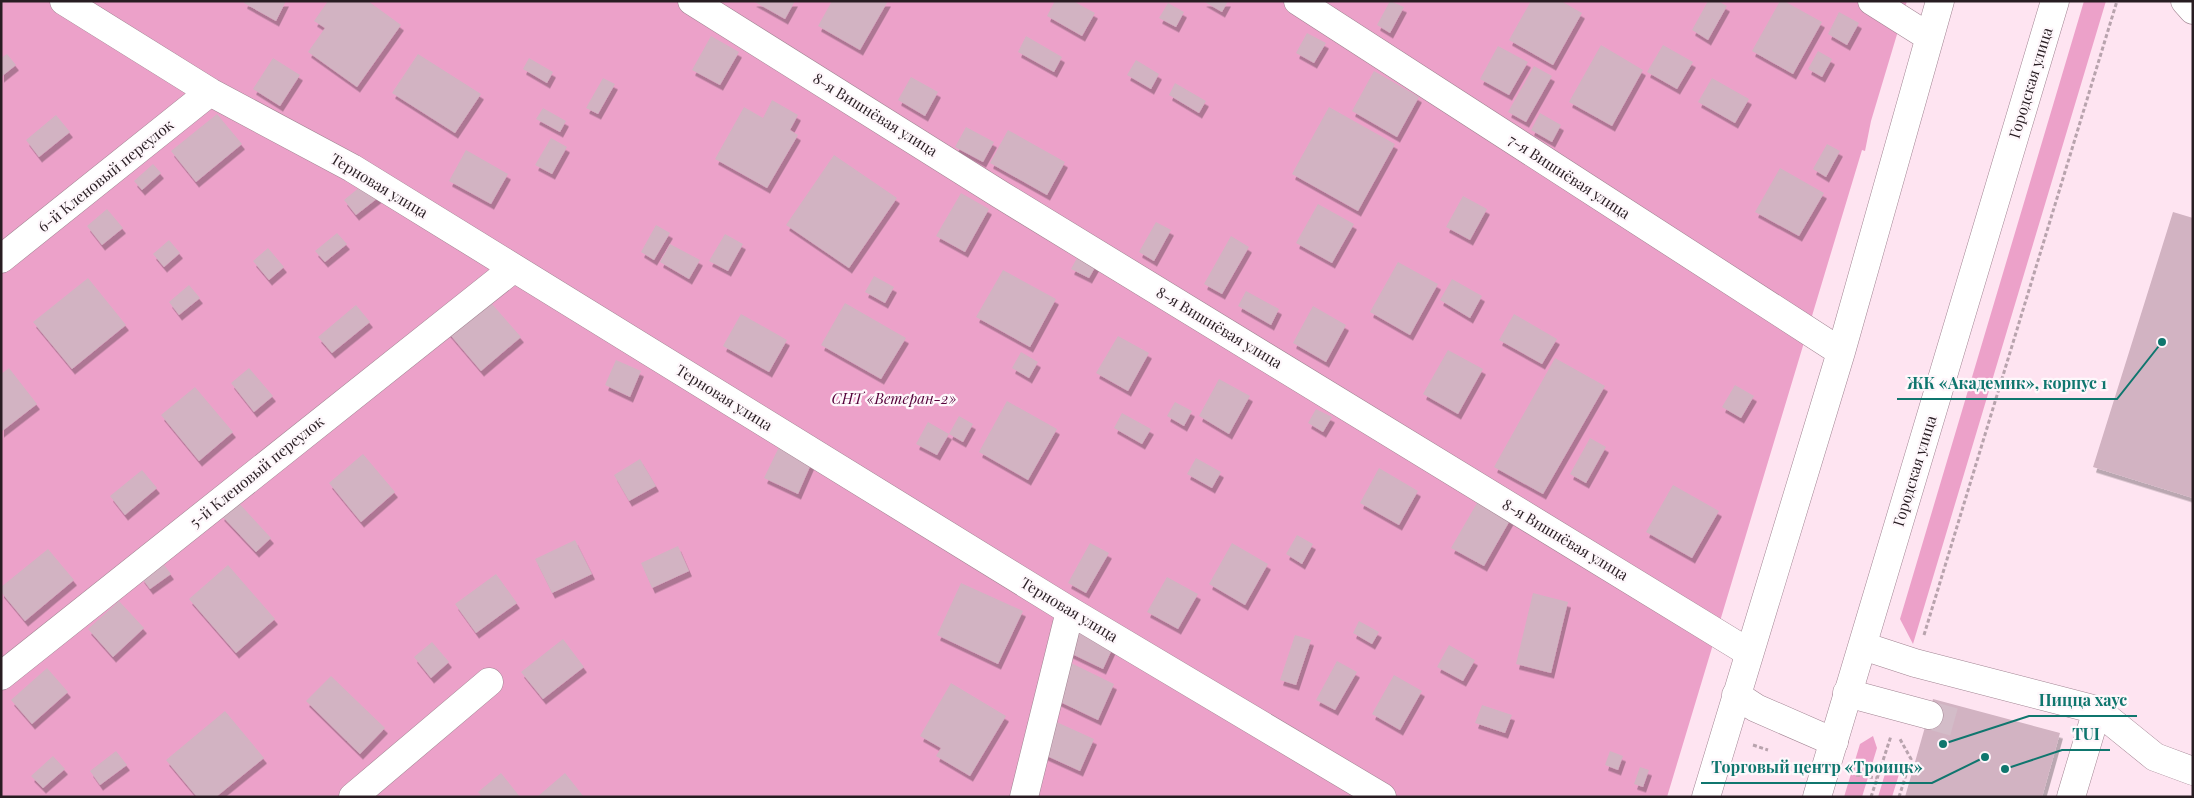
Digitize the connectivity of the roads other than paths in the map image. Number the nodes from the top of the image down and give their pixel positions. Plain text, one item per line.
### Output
1 (64, 1) edge
2 (692, 1) edge
3 (1298, 1) edge
4 (1872, 1) edge
5 (1940, 1) edge
6 (2055, 1) edge
7 (2185, 1) edge
8 (2193, 10) edge
9 (1929, 37) junction
10 (210, 92) junction
11 (1, 259) edge
12 (514, 268) junction
13 (1841, 352) junction
14 (1070, 611) junction
15 (1863, 646) junction
16 (1748, 652) junction
17 (1, 676) edge
18 (489, 682) dead end
19 (1847, 693) junction
20 (1736, 695) junction
21 (2097, 710) junction
22 (1929, 715) tunnel mouth
23 (1834, 742) junction
24 (2193, 771) edge
25 (1354, 789) edge
26 (353, 797) edge
27 (1024, 797) edge
28 (1382, 797) edge
29 (1706, 797) edge
30 (1818, 797) edge
31 (2071, 797) edge

1 - 10 street, Терновая улица
2 - 16 street, 8-я Вишнёвая улица
3 - 13 street, 7-я Вишнёвая улица
4 - 9 street
5 - 9 street
6 - 15 street, Городская улица
7 - 8 street
9 - 13 street
10 - 11 street, 6-й Кленовый переулок
10 - 12 street, Терновая улица
12 - 14 street, Терновая улица
12 - 17 street, 5-й Кленовый переулок
13 - 16 street
14 - 25 street, Терновая улица
14 - 27 street
15 - 19 street, Городская улица
15 - 21 street
16 - 20 street
18 - 26 street
19 - 22 street
19 - 23 street, Городская улица
20 - 23 street
20 - 29 street
21 - 24 street
21 - 31 street
23 - 30 street, Городская улица
25 - 28 street, Терновая улица

